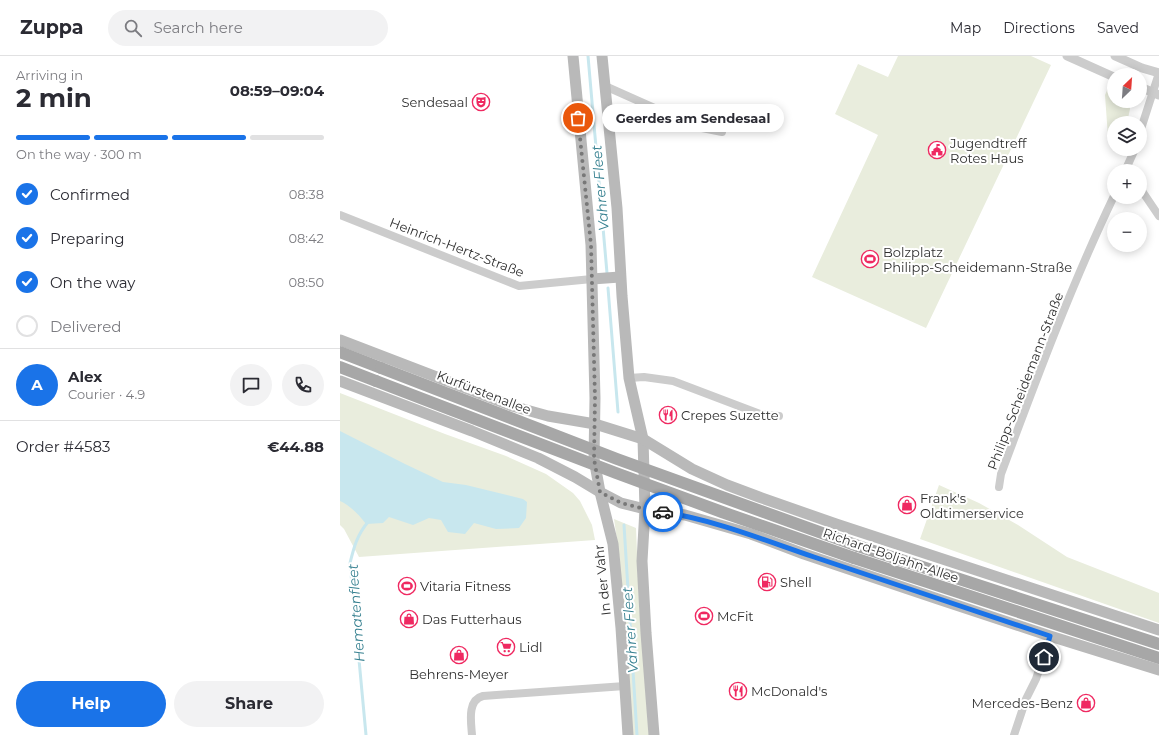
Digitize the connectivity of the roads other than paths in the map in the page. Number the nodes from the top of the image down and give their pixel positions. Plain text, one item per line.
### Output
1 (572, 56) edge
2 (602, 56) edge
3 (1066, 56) edge
4 (1115, 56) edge
5 (1159, 72) edge
6 (1107, 74) edge
7 (605, 86) junction
8 (1156, 94) edge
9 (1147, 116) edge
10 (722, 132) dead end
11 (1147, 198) edge
12 (1110, 204) edge
13 (340, 215) edge
14 (1159, 216) edge
15 (612, 278) junction
16 (592, 279) junction
17 (340, 340) edge
18 (340, 352) edge
19 (340, 367) edge
20 (629, 378) junction
21 (340, 381) edge
22 (779, 416) dead end
23 (595, 424) junction
24 (643, 440) junction
25 (617, 459) joint
26 (999, 487) dead end
27 (600, 492) junction
28 (645, 509) junction
29 (1159, 630) edge
30 (1050, 636) junction
31 (1159, 644) edge
32 (1159, 658) edge
33 (1159, 670) edge
34 (625, 686) junction
35 (472, 735) edge
36 (628, 735) edge
37 (654, 735) edge
38 (1014, 735) edge

1 - 16 main road, In der Vahr
2 - 7 main road
3 - 6 street
4 - 5 street
5 - 8 street
7 - 10 street
7 - 15 main road
8 - 9 street
11 - 14 street
12 - 26 street, Philipp-Scheidemann-Straße
13 - 16 street, Heinrich-Hertz-Straße
15 - 16 main road
15 - 20 main road
16 - 23 main road, In der Vahr
17 - 23 main road, Kurfürstenallee
18 - 25 main road, Kurfürstenallee, bridge
19 - 32 main road, Richard-Boljahn-Allee, bridge
20 - 22 street
20 - 24 main road
21 - 27 main road
23 - 24 main road, Kurfürstenallee
23 - 27 main road, In der Vahr
24 - 28 main road
24 - 29 main road, Richard-Boljahn-Allee
25 - 31 main road, Richard-Boljahn-Allee, bridge
27 - 28 main road, Richard-Boljahn-Allee
27 - 34 main road, In der Vahr
28 - 30 main road, Richard-Boljahn-Allee
28 - 37 main road
30 - 33 main road, Richard-Boljahn-Allee
30 - 38 street
34 - 35 street
34 - 36 main road, In der Vahr

